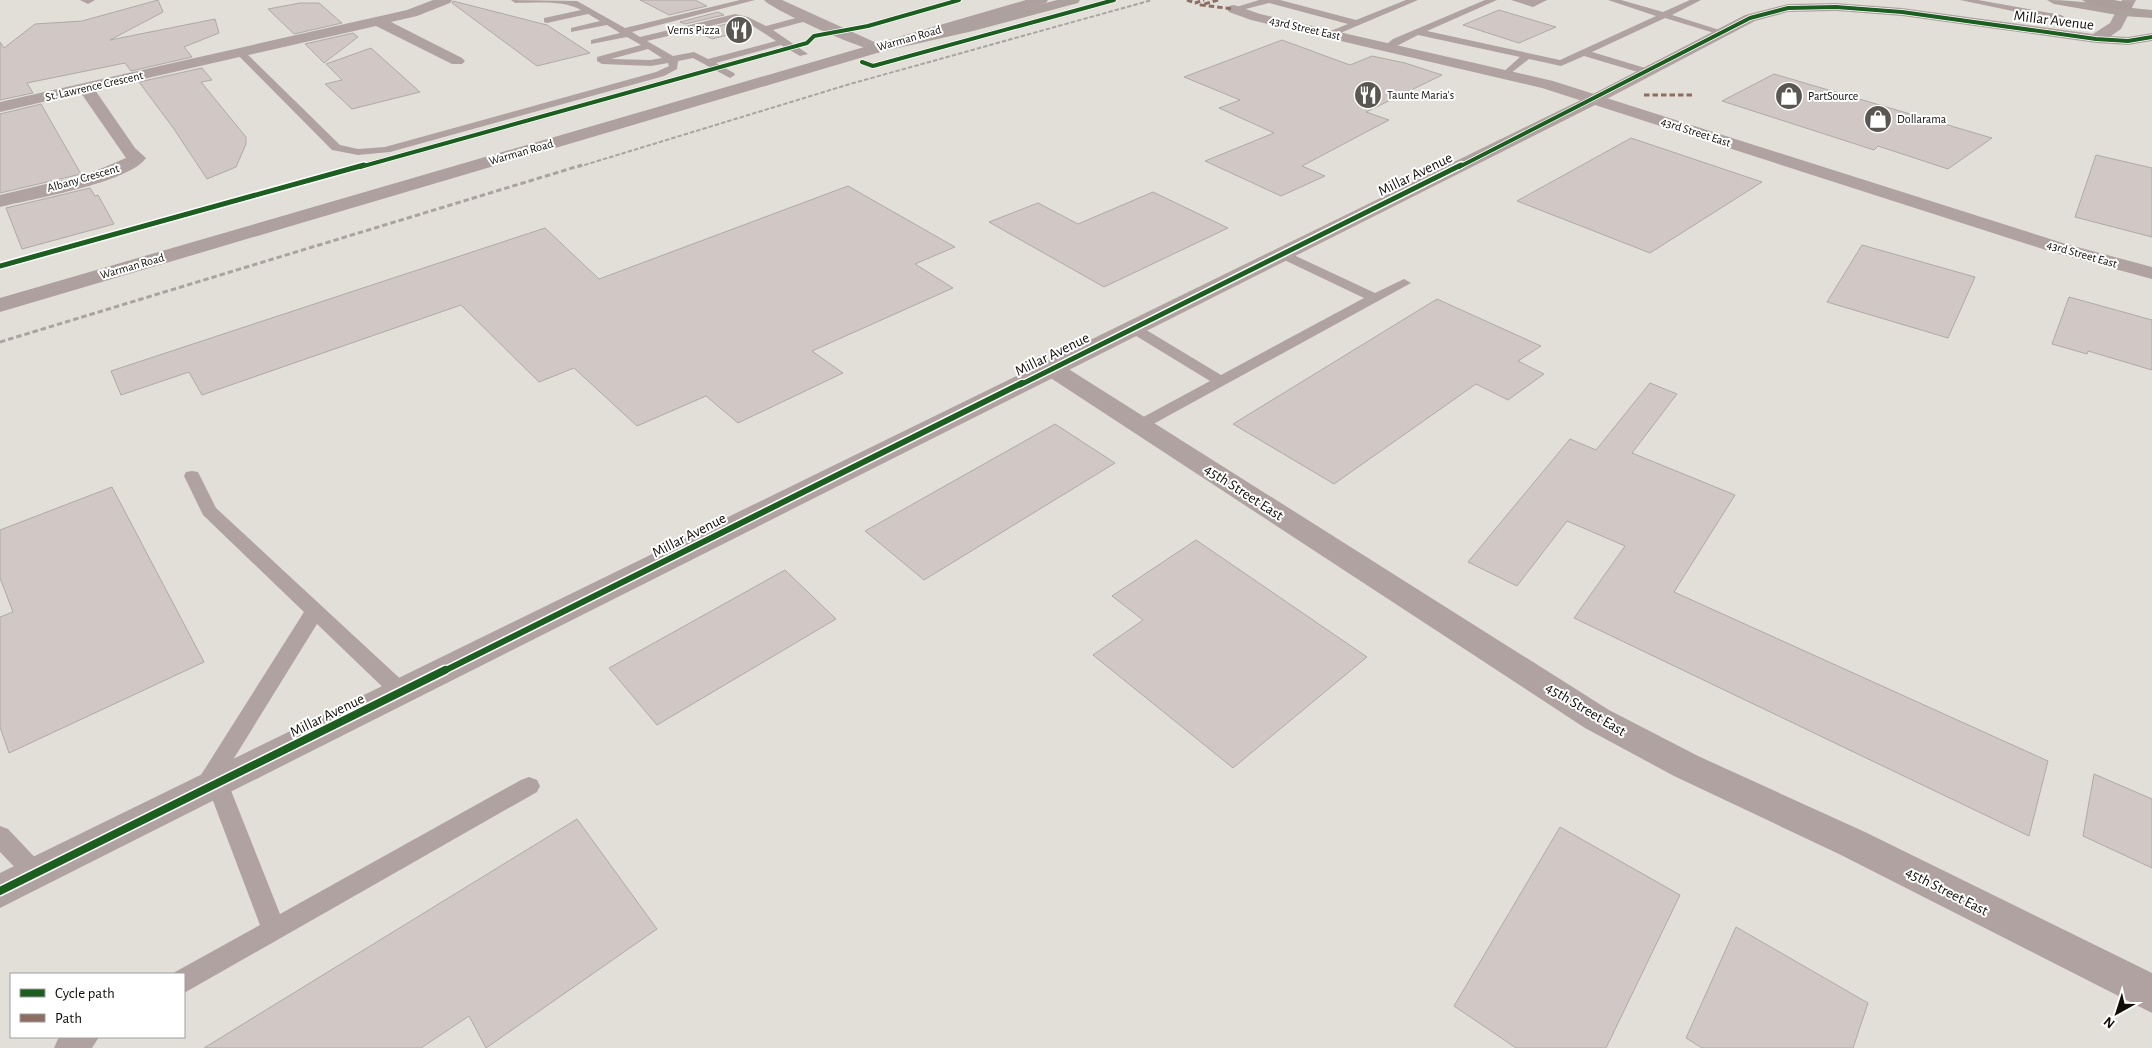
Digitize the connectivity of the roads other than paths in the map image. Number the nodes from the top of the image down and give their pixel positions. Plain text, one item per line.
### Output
1 (444, 0) edge
2 (515, 0) edge
3 (550, 0) edge
4 (751, 0) edge
5 (771, 0) edge
6 (989, 0) edge
7 (1041, 0) edge
8 (1073, 0) edge
9 (1269, 0) edge
10 (1414, 0) edge
11 (1493, 0) edge
12 (1515, 0) edge
13 (1543, 0) edge
14 (1612, 0) edge
15 (1697, 0) edge
16 (1964, 0) edge
17 (2054, 0) edge
18 (2089, 0) edge
19 (2126, 6) edge
20 (1234, 9) joint
21 (590, 11) junction
22 (2152, 13) edge
23 (1664, 15) junction
24 (807, 18) junction
25 (2061, 18) dead end
26 (547, 20) dead end
27 (378, 21) junction
28 (608, 22) junction
29 (1356, 24) junction
30 (2116, 26) junction
31 (764, 28) junction
32 (574, 30) dead end
33 (626, 32) junction
34 (1417, 32) junction
35 (1724, 32) junction
36 (327, 33) junction
37 (1330, 34) junction
38 (2152, 37) edge
39 (854, 39) junction
40 (2096, 39) junction
41 (639, 40) junction
42 (594, 42) dead end
43 (780, 42) junction
44 (649, 46) junction
45 (1388, 47) junction
46 (876, 48) junction
47 (241, 53) junction
48 (1583, 53) junction
49 (803, 54) junction
50 (1528, 56) junction
51 (671, 59) junction
52 (457, 61) dead end
53 (708, 62) junction
54 (188, 64) junction
55 (1648, 72) junction
56 (1506, 74) junction
57 (730, 75) junction
58 (86, 88) junction
59 (1595, 99) junction
60 (0, 107) edge
61 (0, 201) edge
62 (133, 248) dead end
63 (1283, 254) junction
64 (2152, 273) edge
65 (1404, 283) dead end
66 (1375, 298) junction
67 (0, 305) edge
68 (1133, 328) junction
69 (1051, 368) junction
70 (1221, 381) junction
71 (1140, 425) junction
72 (192, 476) dead end
73 (315, 610) junction
74 (401, 692) junction
75 (529, 786) dead end
76 (209, 787) junction
77 (0, 836) edge
78 (35, 873) junction
79 (0, 890) edge
80 (274, 930) junction
81 (185, 981) edge
82 (2152, 994) edge
83 (84, 1038) edge
84 (67, 1048) edge

1 - 27 street, St. Lawrence Crescent
2 - 3 lane
3 - 21 lane
4 - 33 lane
5 - 24 street
6 - 39 main road, Warman Road
7 - 46 main road, Warman Road
8 - 46 highway
9 - 20 lane
9 - 29 lane
10 - 29 lane
11 - 34 lane
12 - 13 lane
14 - 23 lane
15 - 23 lane
16 - 25 lane
17 - 19 highway
17 - 30 highway
18 - 19 highway
19 - 22 highway
19 - 30 street, Millar Avenue
20 - 37 street, 43rd Street East
21 - 26 lane
21 - 28 lane
23 - 35 lane
23 - 48 lane
24 - 31 lane
24 - 39 street
27 - 36 street, St. Lawrence Crescent
27 - 52 street
28 - 32 lane
28 - 33 lane
29 - 37 lane
30 - 40 street, Millar Avenue
31 - 41 lane
31 - 43 lane
33 - 41 lane
33 - 42 lane
34 - 45 lane
34 - 50 lane
35 - 40 street, Millar Avenue
35 - 55 street, Millar Avenue
36 - 47 street, St. Lawrence Crescent
36 - 54 street, St. Lawrence Crescent
37 - 45 street, 43rd Street East
38 - 40 street, Millar Avenue
39 - 46 street
39 - 49 main road, Warman Road
41 - 44 lane
43 - 49 lane
43 - 53 lane
44 - 51 lane
44 - 51 lane
45 - 56 street, 43rd Street East
46 - 67 main road, Warman Road
47 - 51 lane
47 - 54 street, St. Lawrence Crescent
48 - 50 lane
48 - 55 lane
49 - 57 main road, Warman Road
50 - 56 lane
51 - 53 lane
53 - 57 lane
54 - 58 street, St. Lawrence Crescent
55 - 59 street, Millar Avenue
56 - 59 street, 43rd Street East
57 - 62 main road, Warman Road
58 - 60 street, St. Lawrence Crescent
58 - 61 street, Albany Crescent
59 - 63 street, Millar Avenue
59 - 64 street, 43rd Street East
63 - 66 lane
63 - 68 street, Millar Avenue
65 - 66 lane
66 - 70 lane
68 - 69 street, Millar Avenue
68 - 70 lane
69 - 71 street, 45th Street East
69 - 74 street, Millar Avenue
70 - 71 lane
71 - 82 street, 45th Street East
72 - 73 lane
73 - 74 lane
73 - 76 lane
74 - 76 street, Millar Avenue
75 - 80 lane
76 - 78 street, Millar Avenue
76 - 80 lane
77 - 78 lane
78 - 79 street, Millar Avenue
80 - 81 lane
83 - 84 lane

